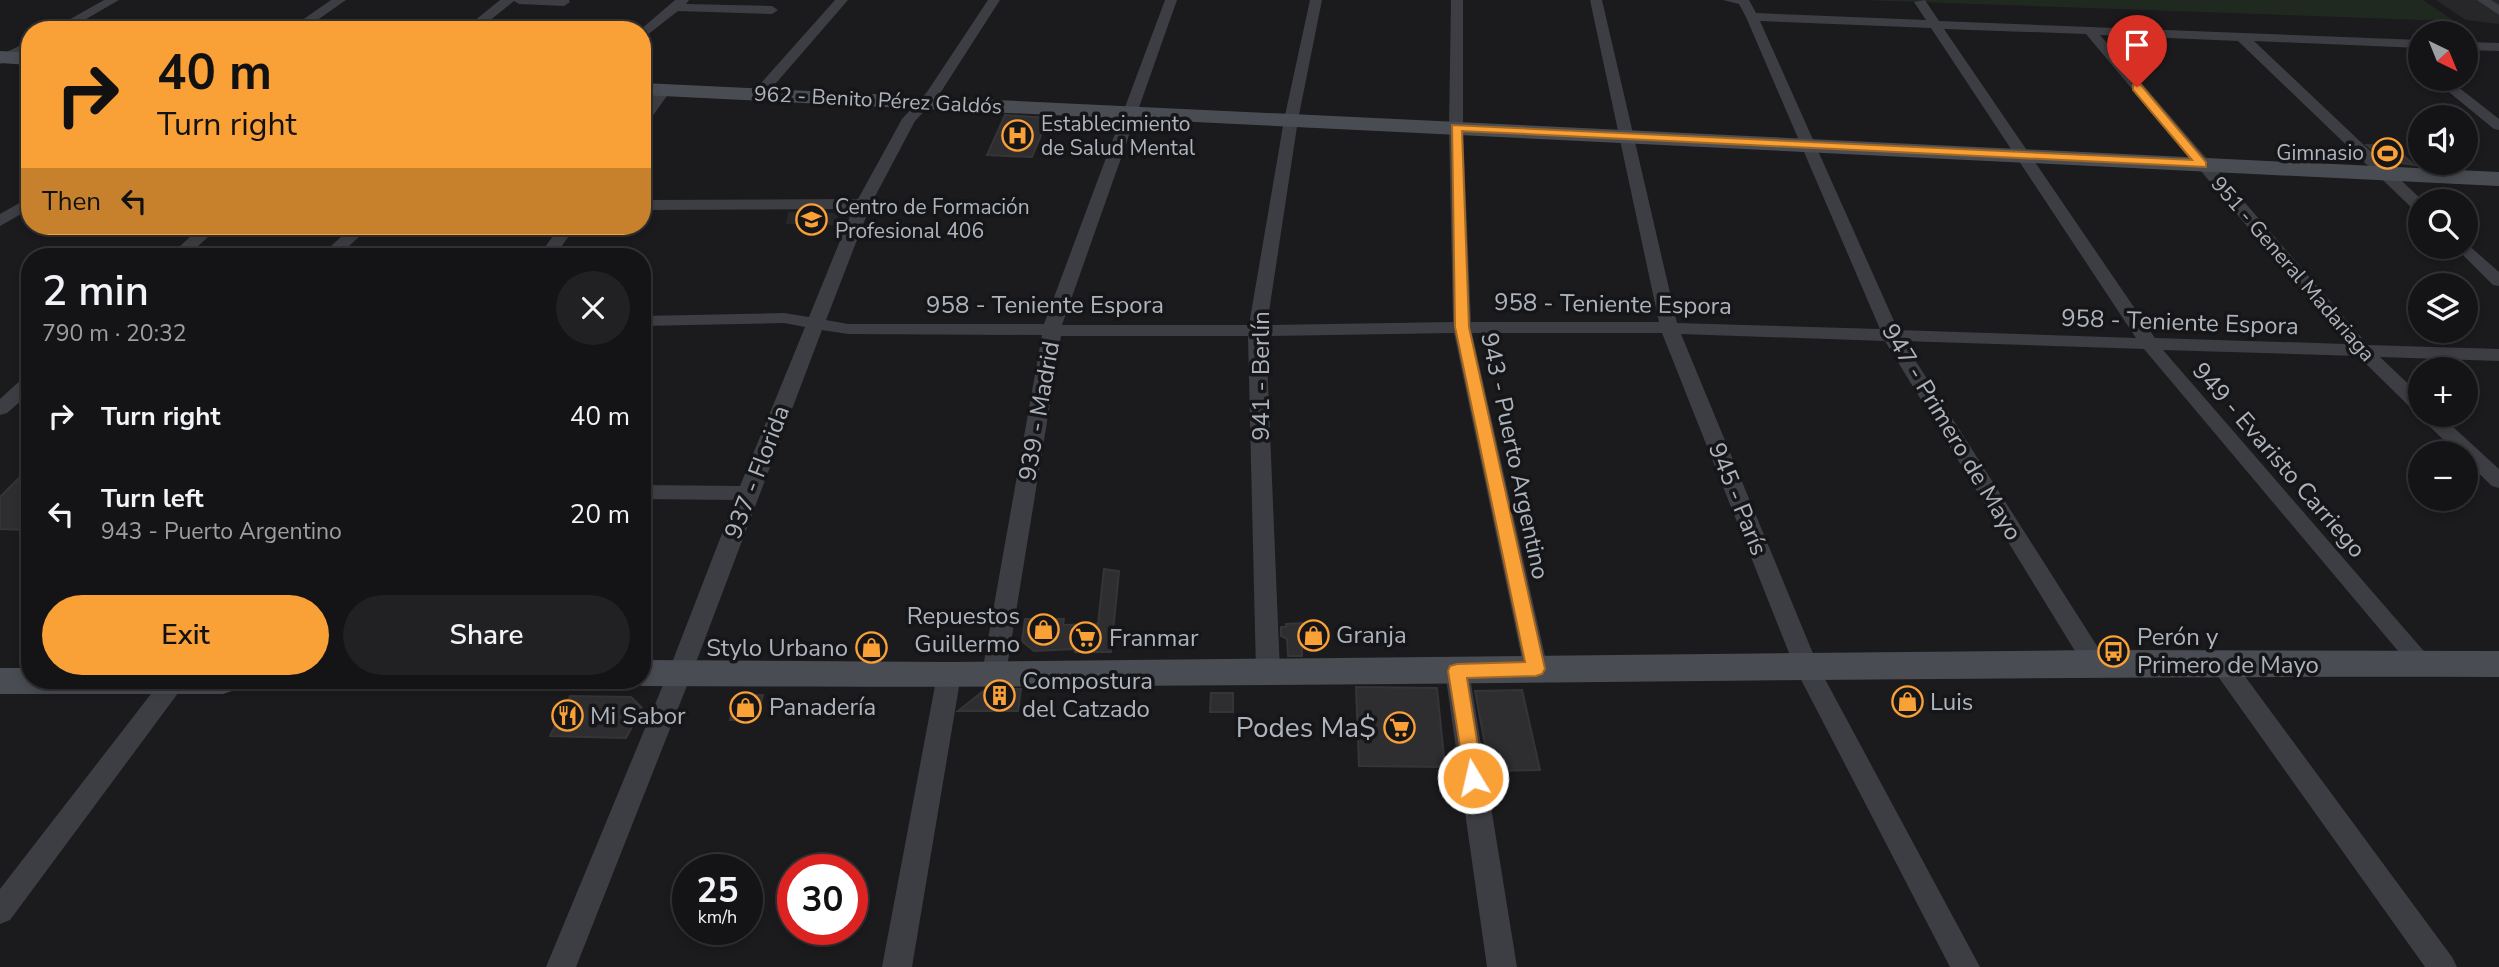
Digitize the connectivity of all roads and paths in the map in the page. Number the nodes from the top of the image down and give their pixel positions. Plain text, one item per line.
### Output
1 (113, 0) edge
2 (340, 0) edge
3 (508, 0) edge
4 (519, 0) edge
5 (842, 0) edge
6 (994, 0) edge
7 (1171, 0) edge
8 (1316, 0) edge
9 (1457, 0) edge
10 (1595, 0) edge
11 (1729, 0) edge
12 (2483, 0) edge
13 (1743, 1) edge
14 (564, 2) dead end
15 (1920, 2) dead end
16 (678, 4) edge
17 (772, 10) dead end
18 (2499, 11) edge
19 (1752, 17) junction
20 (74, 21) edge
21 (308, 21) edge
22 (481, 21) edge
23 (1934, 23) junction
24 (651, 27) edge
25 (2089, 30) junction
26 (2241, 36) junction
27 (2478, 46) edge
28 (2408, 47) edge
29 (2499, 47) edge
30 (21, 49) edge
31 (2, 58) edge
32 (21, 59) edge
33 (651, 89) edge
34 (664, 90) junction
35 (2455, 91) edge
36 (759, 94) junction
37 (924, 102) junction
38 (651, 108) edge
39 (1128, 112) junction
40 (1291, 120) junction
41 (2499, 126) edge
42 (1456, 128) junction
43 (1626, 136) junction
44 (1807, 145) junction
45 (2024, 156) junction
46 (2202, 164) junction
47 (2385, 173) junction
48 (2499, 179) edge
49 (2408, 195) edge
50 (863, 204) junction
51 (651, 205) edge
52 (21, 207) edge
53 (4, 216) edge
54 (202, 235) edge
55 (353, 235) edge
56 (186, 248) edge
57 (337, 248) edge
58 (2476, 259) edge
59 (2499, 281) edge
60 (651, 321) edge
61 (815, 324) junction
62 (1462, 327) junction
63 (1669, 328) junction
64 (1053, 329) junction
65 (1257, 331) junction
66 (1891, 337) junction
67 (2150, 345) junction
68 (2363, 352) junction
69 (2499, 355) edge
70 (0, 384) edge
71 (21, 384) edge
72 (21, 391) edge
73 (2408, 395) edge
74 (0, 410) edge
75 (2442, 427) edge
76 (2499, 481) edge
77 (651, 492) edge
78 (748, 492) junction
79 (2221, 662) junction
80 (2095, 663) junction
81 (2423, 664) junction
82 (2499, 664) edge
83 (1807, 668) junction
84 (1536, 669) junction
85 (1457, 671) junction
86 (1268, 672) junction
87 (651, 673) edge
88 (680, 673) junction
89 (994, 673) junction
90 (949, 675) junction
91 (0, 681) edge
92 (21, 681) edge
93 (169, 689) edge
94 (0, 911) edge
95 (561, 967) edge
96 (897, 967) edge
97 (1502, 967) edge
98 (1965, 967) edge
99 (2442, 967) edge

1 - 20 street
2 - 21 street
3 - 22 street
4 - 14 street
5 - 36 street
6 - 37 street, 937 - Florida
7 - 39 street, 939 - Madrid
8 - 40 street, 941 - Berlín
9 - 42 street, 943 - Puerto Argentino
10 - 43 street, 945 - París
11 - 13 street
12 - 18 street
13 - 19 street, 947 - Primero de Mayo
15 - 23 street, 949 - Evaristo Carriego
16 - 17 street
16 - 24 street
19 - 23 street
19 - 44 street, 947 - Primero de Mayo
23 - 25 street
23 - 45 street, 949 - Evaristo Carriego
25 - 26 street
25 - 46 street, 951 - General Madariaga
26 - 28 street
26 - 47 street
27 - 29 street
30 - 31 street
31 - 32 main road
33 - 34 main road, 962 - Benito Pérez Galdós
34 - 36 main road, 962 - Benito Pérez Galdós
34 - 38 street
35 - 41 street
36 - 37 main road, 962 - Benito Pérez Galdós
37 - 39 main road, 962 - Benito Pérez Galdós
37 - 50 street, 937 - Florida
39 - 40 main road, 962 - Benito Pérez Galdós
39 - 64 street, 939 - Madrid
40 - 42 main road, 962 - Benito Pérez Galdós
40 - 65 street, 941 - Berlín
42 - 43 main road, 962 - Benito Pérez Galdós
42 - 62 street, 943 - Puerto Argentino
43 - 44 main road, 962 - Benito Pérez Galdós
43 - 63 street, 945 - París
44 - 45 main road, 962 - Benito Pérez Galdós
44 - 66 street, 947 - Primero de Mayo
45 - 46 main road, 962 - Benito Pérez Galdós
45 - 67 street, 949 - Evaristo Carriego
46 - 47 main road, 962 - Benito Pérez Galdós
46 - 68 street, 951 - General Madariaga
47 - 48 main road, 962 - Benito Pérez Galdós
47 - 49 street
50 - 51 street
50 - 61 street, 937 - Florida
52 - 53 street
54 - 56 street
55 - 57 street
58 - 59 street
60 - 61 street, 958 - Teniente Espora
61 - 64 street, 958 - Teniente Espora
61 - 78 street, 937 - Florida
62 - 63 street, 958 - Teniente Espora
62 - 65 street, 958 - Teniente Espora
62 - 84 street, 943 - Puerto Argentino
63 - 66 street, 958 - Teniente Espora
63 - 83 street, 945 - París
64 - 65 street, 958 - Teniente Espora
64 - 89 street, 939 - Madrid
65 - 86 street, 941 - Berlín
66 - 67 street, 958 - Teniente Espora
66 - 80 street, 947 - Primero de Mayo
67 - 68 street, 958 - Teniente Espora
67 - 81 street, 949 - Evaristo Carriego
68 - 69 street, 958 - Teniente Espora
68 - 73 street, 951 - General Madariaga
70 - 71 street
72 - 74 street
75 - 76 street
77 - 78 street
78 - 88 street, 937 - Florida
79 - 80 main road
79 - 81 main road
79 - 99 street
80 - 83 main road
81 - 82 main road
83 - 84 main road
83 - 98 street, 945 - París
84 - 85 main road
85 - 86 main road
85 - 97 street
86 - 89 main road
87 - 88 main road
88 - 90 main road
88 - 95 street, 937 - Florida
89 - 90 main road
90 - 96 street
91 - 92 main road
93 - 94 street

